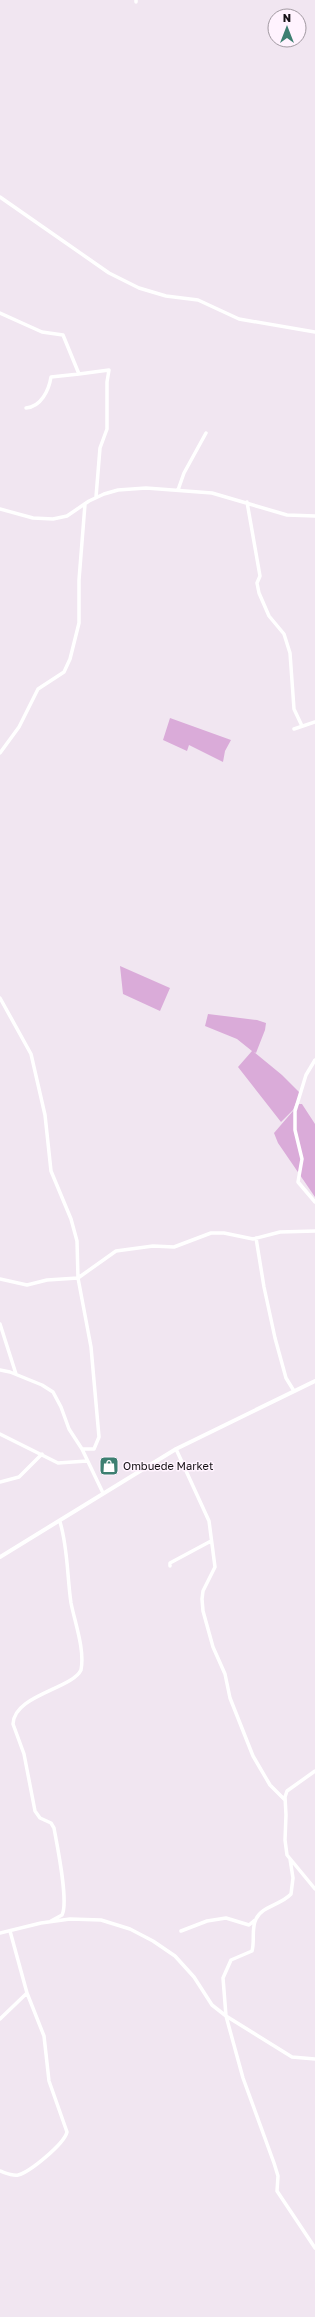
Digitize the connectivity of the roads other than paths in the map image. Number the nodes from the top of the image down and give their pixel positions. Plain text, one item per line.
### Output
1 (0, 197) edge
2 (0, 313) edge
3 (315, 332) edge
4 (79, 374) junction
5 (26, 408) dead end
6 (206, 433) dead end
7 (178, 490) junction
8 (96, 497) junction
9 (247, 502) junction
10 (85, 504) junction
11 (0, 508) edge
12 (315, 516) edge
13 (315, 722) edge
14 (302, 726) junction
15 (294, 729) dead end
16 (0, 753) edge
17 (0, 998) edge
18 (315, 1060) edge
19 (315, 1202) edge
20 (315, 1231) edge
21 (256, 1238) junction
22 (78, 1278) junction
23 (0, 1279) edge
24 (0, 1324) edge
25 (0, 1370) edge
26 (16, 1374) junction
27 (315, 1381) edge
28 (294, 1391) junction
29 (0, 1434) edge
30 (82, 1449) junction
31 (176, 1449) junction
32 (42, 1454) junction
33 (87, 1461) junction
34 (0, 1482) edge
35 (103, 1493) junction
36 (60, 1522) junction
37 (211, 1541) junction
38 (0, 1558) edge
39 (170, 1566) dead end
40 (315, 1771) edge
41 (285, 1800) junction
42 (290, 1859) junction
43 (293, 1878) junction
44 (306, 1879) junction
45 (315, 1889) edge
46 (256, 1919) junction
47 (51, 1921) junction
48 (10, 1931) junction
49 (182, 1931) dead end
50 (0, 1933) edge
51 (27, 1993) junction
52 (226, 2016) junction
53 (0, 2019) edge
54 (315, 2059) edge
55 (0, 2171) edge
56 (315, 2248) edge

1 - 3 street
2 - 4 street
4 - 5 street
4 - 8 street
6 - 7 street
7 - 8 street
7 - 9 street
8 - 10 street
9 - 12 street
9 - 14 street
10 - 11 street
10 - 16 street
13 - 14 street
14 - 15 street
17 - 22 street
18 - 19 street
20 - 21 street
21 - 22 street
21 - 28 street
22 - 23 street
22 - 30 street
24 - 26 street
25 - 26 street
26 - 30 street
27 - 28 street
28 - 31 street
29 - 32 street
30 - 33 street
31 - 35 street
31 - 37 street
32 - 33 street
32 - 34 street
33 - 35 street
35 - 36 street
36 - 38 street
36 - 47 street
37 - 39 street
37 - 41 street
40 - 41 street
41 - 42 street
42 - 43 street
42 - 44 street
43 - 44 street
43 - 46 street
44 - 45 street
46 - 49 street
46 - 52 street
47 - 48 street
47 - 52 street
48 - 50 street
48 - 51 street
51 - 53 street
51 - 55 street
52 - 54 street
52 - 56 street

